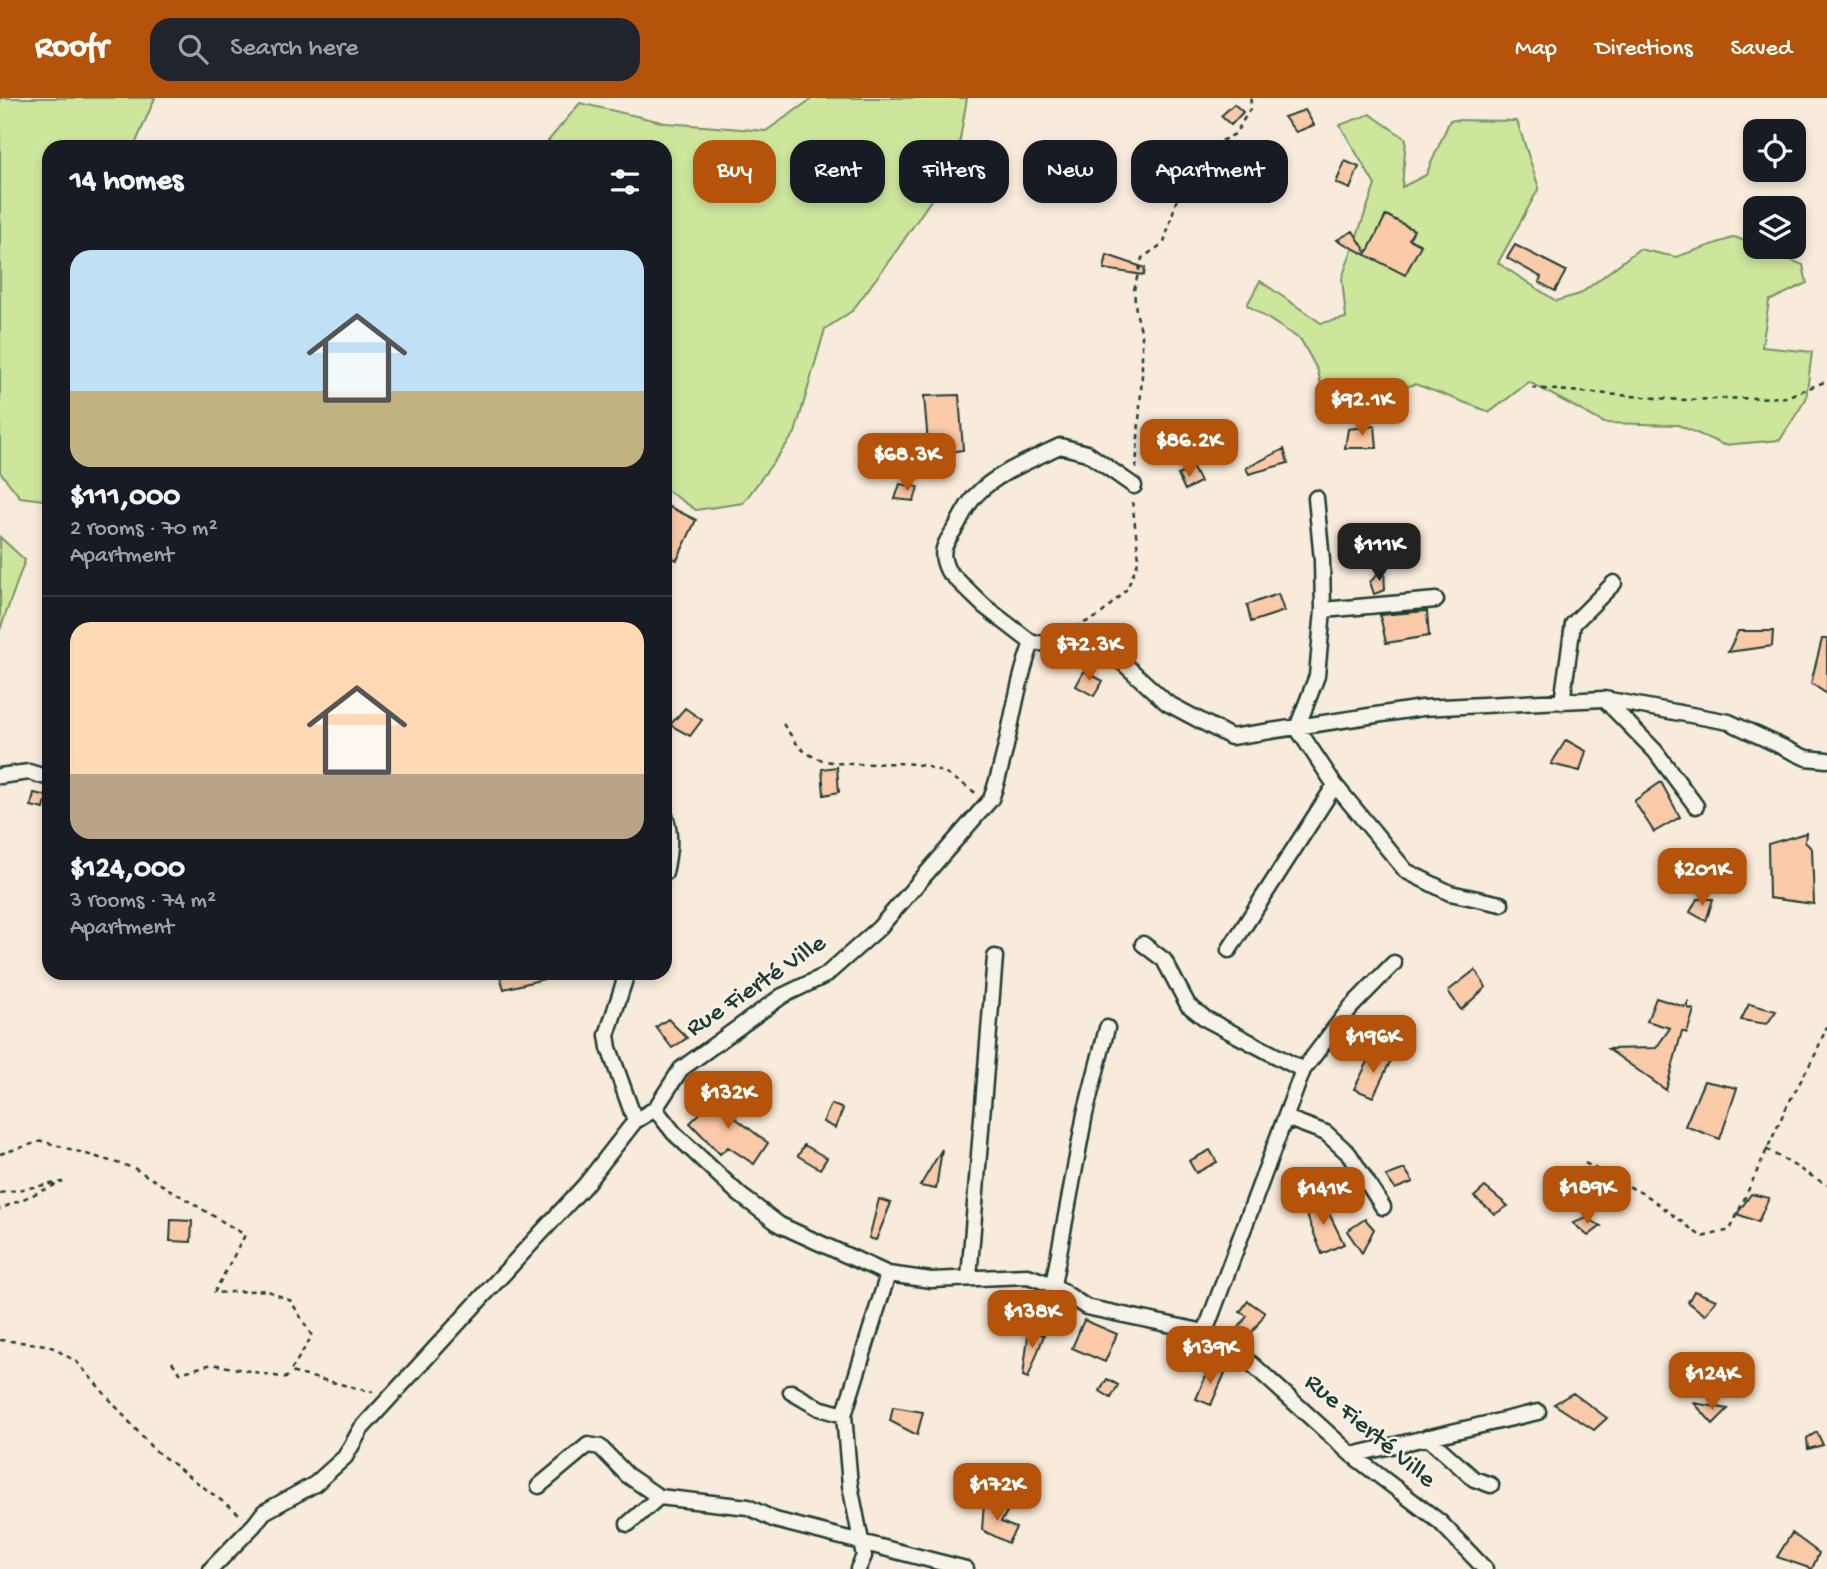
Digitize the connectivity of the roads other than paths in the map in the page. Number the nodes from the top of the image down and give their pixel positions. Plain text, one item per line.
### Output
1 (1133, 486) road end
2 (1316, 498) dead end
3 (1614, 583) dead end
4 (1436, 600) dead end
5 (1322, 610) junction
6 (1032, 643) junction
7 (1604, 699) junction
8 (1562, 702) junction
9 (1297, 728) junction
10 (1827, 760) edge
11 (0, 776) edge
12 (42, 776) edge
13 (1335, 785) junction
14 (1696, 806) dead end
15 (1501, 904) dead end
16 (1143, 944) dead end
17 (1229, 950) dead end
18 (995, 957) dead end
19 (1394, 963) dead end
20 (624, 980) edge
21 (1107, 1028) dead end
22 (1303, 1070) junction
23 (655, 1109) junction
24 (1286, 1118) junction
25 (635, 1121) junction
26 (1383, 1207) dead end
27 (888, 1274) junction
28 (969, 1278) junction
29 (1053, 1285) junction
30 (1205, 1332) junction
31 (790, 1392) dead end
32 (1538, 1412) dead end
33 (844, 1415) junction
34 (1427, 1437) junction
35 (1352, 1455) junction
36 (1491, 1485) dead end
37 (539, 1486) dead end
38 (659, 1497) junction
39 (628, 1524) dead end
40 (863, 1543) junction
41 (211, 1569) edge
42 (858, 1569) edge
43 (966, 1569) edge
44 (1485, 1569) edge

1 - 6 street
2 - 5 street
3 - 8 street
4 - 5 street
5 - 9 street
6 - 9 street
6 - 23 street, Rue Fierté Ville
7 - 8 street
7 - 10 street
7 - 14 street
8 - 9 street
9 - 13 street
11 - 12 street
13 - 15 street
13 - 17 street
16 - 22 street
18 - 28 street
19 - 22 street
20 - 25 street
21 - 29 street
22 - 24 street
23 - 25 street
23 - 27 street, Rue Fierté Ville
24 - 26 street
24 - 30 street
25 - 41 street
27 - 28 street, Rue Fierté Ville
27 - 33 street
28 - 29 street, Rue Fierté Ville
29 - 30 street, Rue Fierté Ville
30 - 35 street, Rue Fierté Ville
31 - 33 street
32 - 34 street
33 - 40 street
34 - 35 street
34 - 36 street
35 - 44 street, Rue Fierté Ville
37 - 38 street
38 - 39 street
38 - 40 street
40 - 42 street
40 - 43 street

